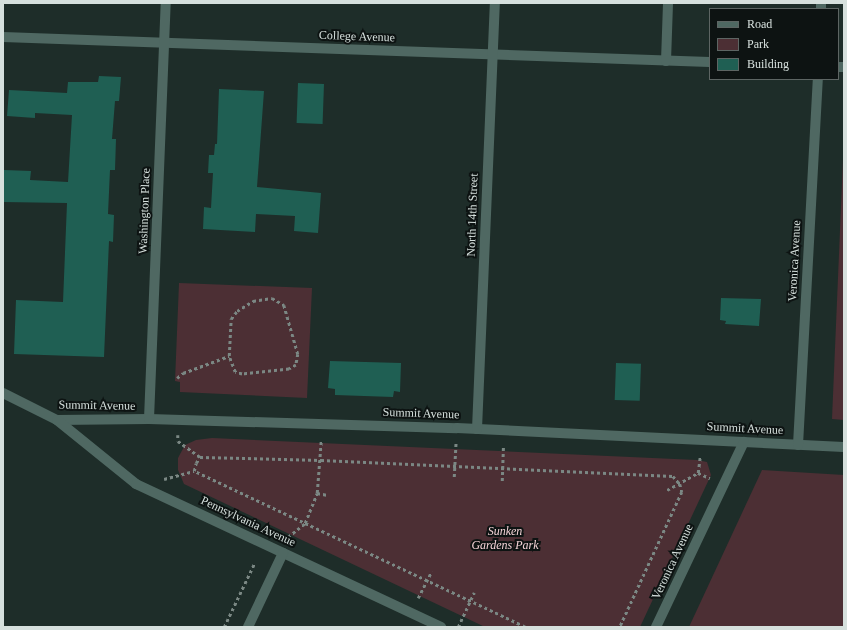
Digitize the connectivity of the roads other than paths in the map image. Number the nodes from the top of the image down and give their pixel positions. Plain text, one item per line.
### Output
1 (166, 3) edge
2 (494, 3) edge
3 (668, 3) edge
4 (3, 36) edge
5 (164, 42) junction
6 (493, 55) junction
7 (666, 61) junction
8 (709, 62) edge
9 (818, 80) edge
10 (3, 393) edge
11 (149, 419) junction
12 (57, 420) junction
13 (477, 429) junction
14 (744, 442) junction
15 (798, 445) junction
16 (844, 447) edge
17 (279, 551) junction
18 (248, 627) edge
19 (440, 627) edge
20 (656, 627) edge

1 - 5 street, Washington Place
2 - 6 street, North 14th Street
3 - 7 street
4 - 5 street, College Avenue
5 - 6 street, College Avenue
5 - 11 street, Washington Place
6 - 7 street, College Avenue
6 - 13 street, North 14th Street
7 - 8 street, College Avenue
9 - 15 street, Veronica Avenue
10 - 12 street, Summit Avenue
11 - 12 street, Summit Avenue
11 - 13 street, Summit Avenue
12 - 17 street, Pennsylvania Avenue
13 - 14 street, Summit Avenue
14 - 15 street, Summit Avenue
14 - 20 street, Veronica Avenue
15 - 16 street, Summit Avenue
17 - 18 street
17 - 19 street, Pennsylvania Avenue

